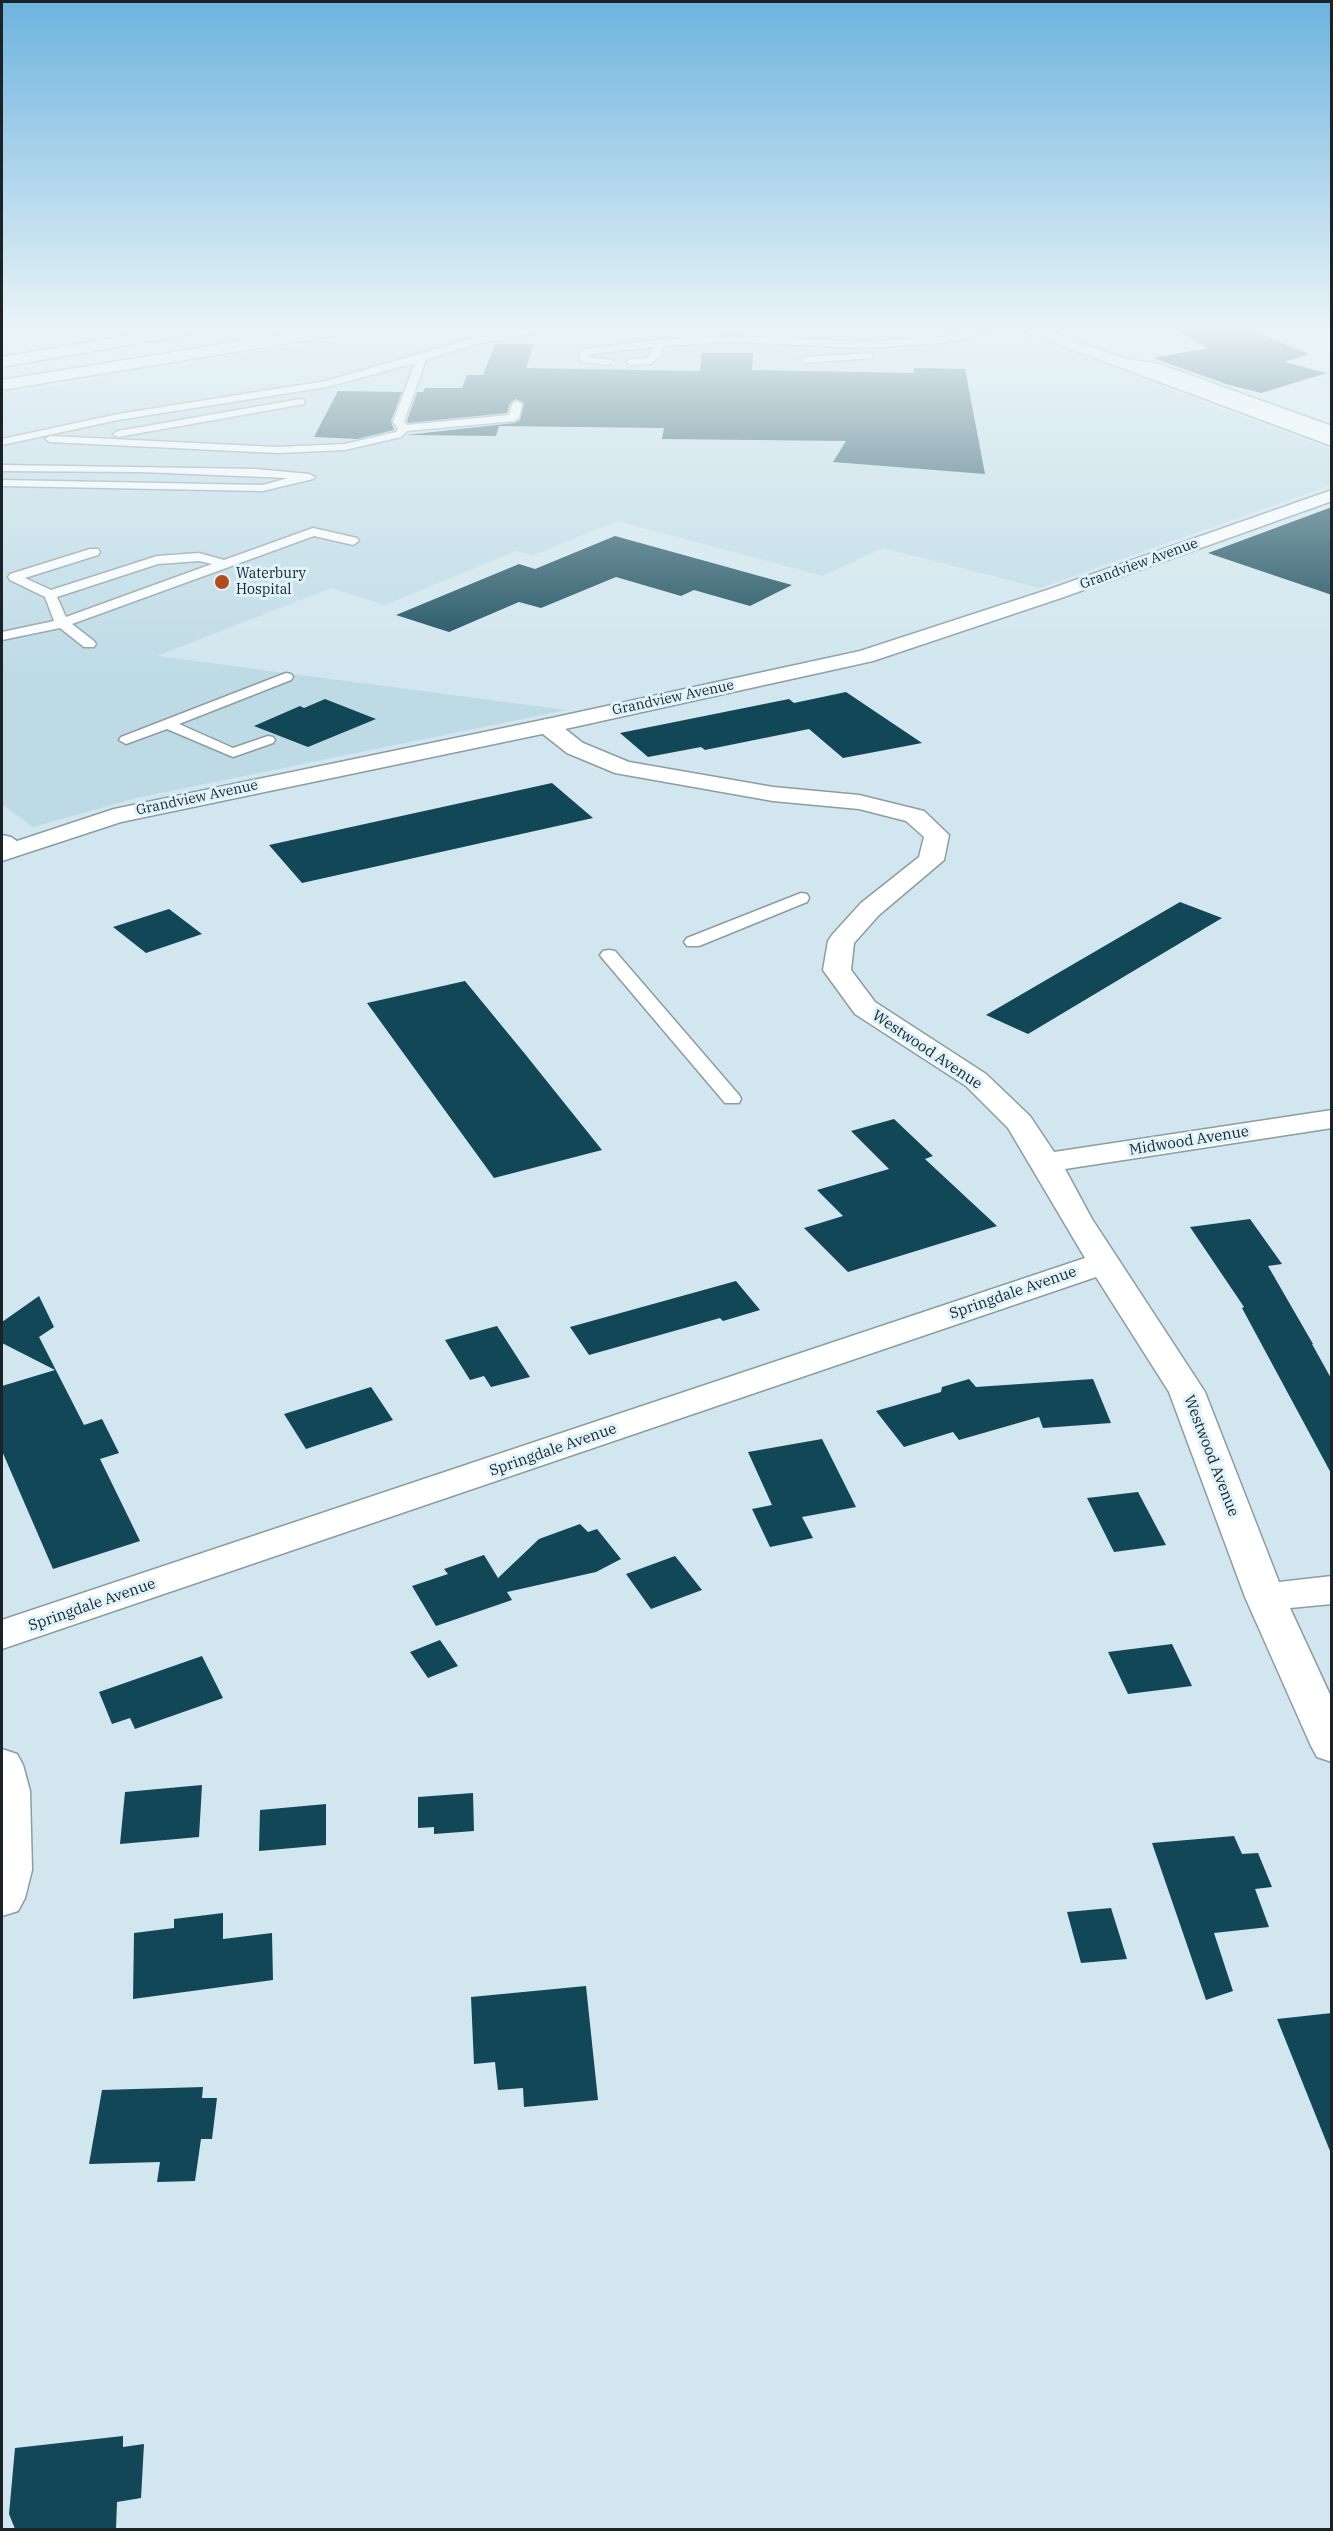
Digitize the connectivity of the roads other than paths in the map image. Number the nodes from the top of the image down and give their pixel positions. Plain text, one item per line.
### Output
1 (255, 447) edge
2 (331, 447) edge
3 (2, 468) edge
4 (2, 483) edge
5 (1332, 495) edge
6 (353, 541) dead end
7 (94, 552) dead end
8 (225, 564) junction
9 (50, 595) junction
10 (62, 623) junction
11 (2, 636) edge
12 (89, 644) dead end
13 (286, 677) dead end
14 (167, 724) junction
15 (547, 726) junction
16 (126, 740) dead end
17 (268, 740) dead end
18 (5, 848) edge
19 (801, 898) dead end
20 (693, 942) dead end
21 (609, 955) dead end
22 (732, 1099) dead end
23 (1332, 1119) edge
24 (1046, 1163) junction
25 (1104, 1263) junction
26 (1332, 1590) edge
27 (1265, 1598) junction
28 (2, 1635) edge
29 (1332, 1746) edge
30 (2, 1765) edge
31 (2, 1899) edge

1 - 2 lane
3 - 4 lane
5 - 15 main road, Grandview Avenue
6 - 8 lane
7 - 9 lane
8 - 9 lane
8 - 10 lane
9 - 10 lane
10 - 11 lane
10 - 12 lane
13 - 14 lane
14 - 16 lane
14 - 17 lane
15 - 18 main road, Grandview Avenue
15 - 24 main road, Westwood Avenue
19 - 20 lane
21 - 22 lane
23 - 24 main road, Midwood Avenue
24 - 25 main road, Westwood Avenue
25 - 27 main road, Westwood Avenue
25 - 28 main road, Springdale Avenue
26 - 27 main road
27 - 29 main road, Westwood Avenue
30 - 31 main road

